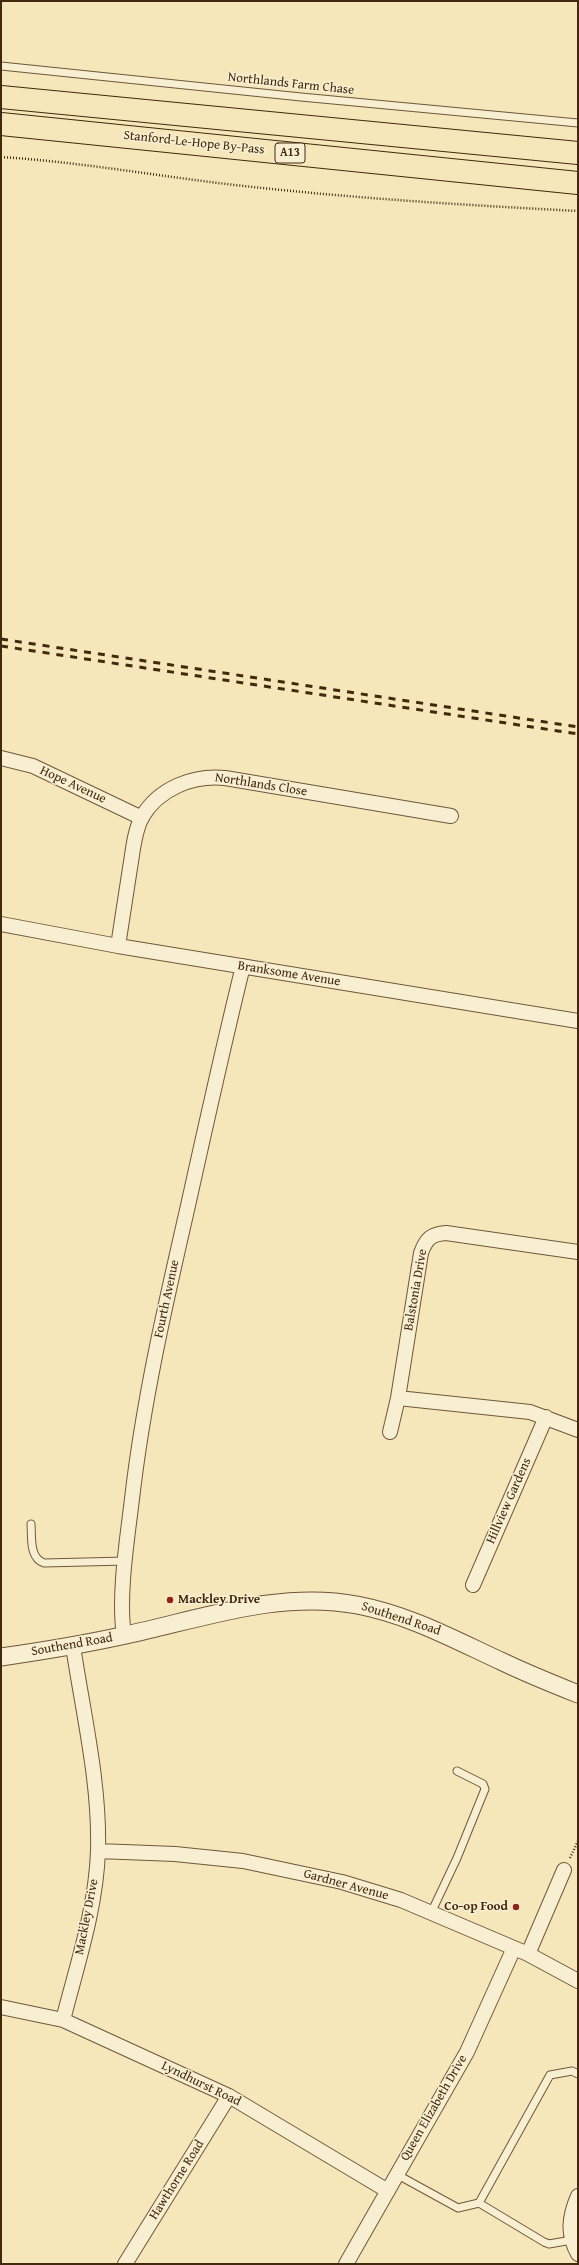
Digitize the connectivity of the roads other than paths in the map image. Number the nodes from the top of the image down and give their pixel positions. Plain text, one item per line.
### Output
1 (1, 66) edge
2 (1, 97) edge
3 (578, 123) edge
4 (1, 124) edge
5 (578, 153) edge
6 (578, 183) edge
7 (1, 758) edge
8 (451, 816) dead end
9 (142, 818) junction
10 (1, 924) edge
11 (118, 946) junction
12 (243, 966) junction
13 (578, 1021) edge
14 (578, 1252) edge
15 (398, 1398) junction
16 (546, 1417) junction
17 (578, 1430) edge
18 (390, 1432) dead end
19 (31, 1524) dead end
20 (126, 1562) junction
21 (472, 1585) dead end
22 (124, 1636) junction
23 (73, 1646) junction
24 (1, 1657) edge
25 (578, 1694) edge
26 (457, 1771) dead end
27 (98, 1851) junction
28 (564, 1870) dead end
29 (431, 1913) junction
30 (514, 1948) junction
31 (528, 1954) junction
32 (578, 1981) edge
33 (1, 2007) edge
34 (63, 2020) junction
35 (578, 2074) edge
36 (229, 2096) junction
37 (396, 2174) junction
38 (388, 2191) junction
39 (578, 2196) edge
40 (479, 2203) junction
41 (572, 2240) junction
42 (578, 2254) edge
43 (125, 2264) edge
44 (346, 2264) edge

1 - 3 lane, Northlands Farm Chase
2 - 5 highway, Stanford-Le-Hope By-Pass / A13
4 - 6 highway, Stanford-Le-Hope By-Pass / A13
7 - 9 street, Hope Avenue
8 - 9 street, Northlands Close
9 - 11 street, Northlands Close
10 - 11 street, Branksome Avenue
11 - 12 street, Branksome Avenue
12 - 13 street, Branksome Avenue
12 - 20 street, Fourth Avenue
14 - 15 street, Balstonia Drive
15 - 16 street
15 - 18 street, Balstonia Drive
16 - 17 street
16 - 21 street, Hillview Gardens
19 - 20 lane
20 - 22 street, Fourth Avenue
22 - 23 street, Southend Road
22 - 25 street, Southend Road
23 - 24 street, Southend Road
23 - 27 street, Mackley Drive
26 - 29 lane
27 - 29 street, Gardner Avenue
27 - 34 street, Mackley Drive
28 - 31 street
29 - 30 street, Gardner Avenue
30 - 31 street, Gardner Avenue
30 - 37 street, Queen Elizabeth Drive
31 - 32 street, Gardner Avenue
33 - 34 street, Lyndhurst Road
34 - 36 street, Lyndhurst Road
35 - 40 lane
36 - 38 street, Lyndhurst Road
36 - 43 street, Hawthorne Road
37 - 38 street, Queen Elizabeth Drive
37 - 40 lane
38 - 44 street, Queen Elizabeth Drive
39 - 41 street
40 - 41 lane
41 - 42 street

